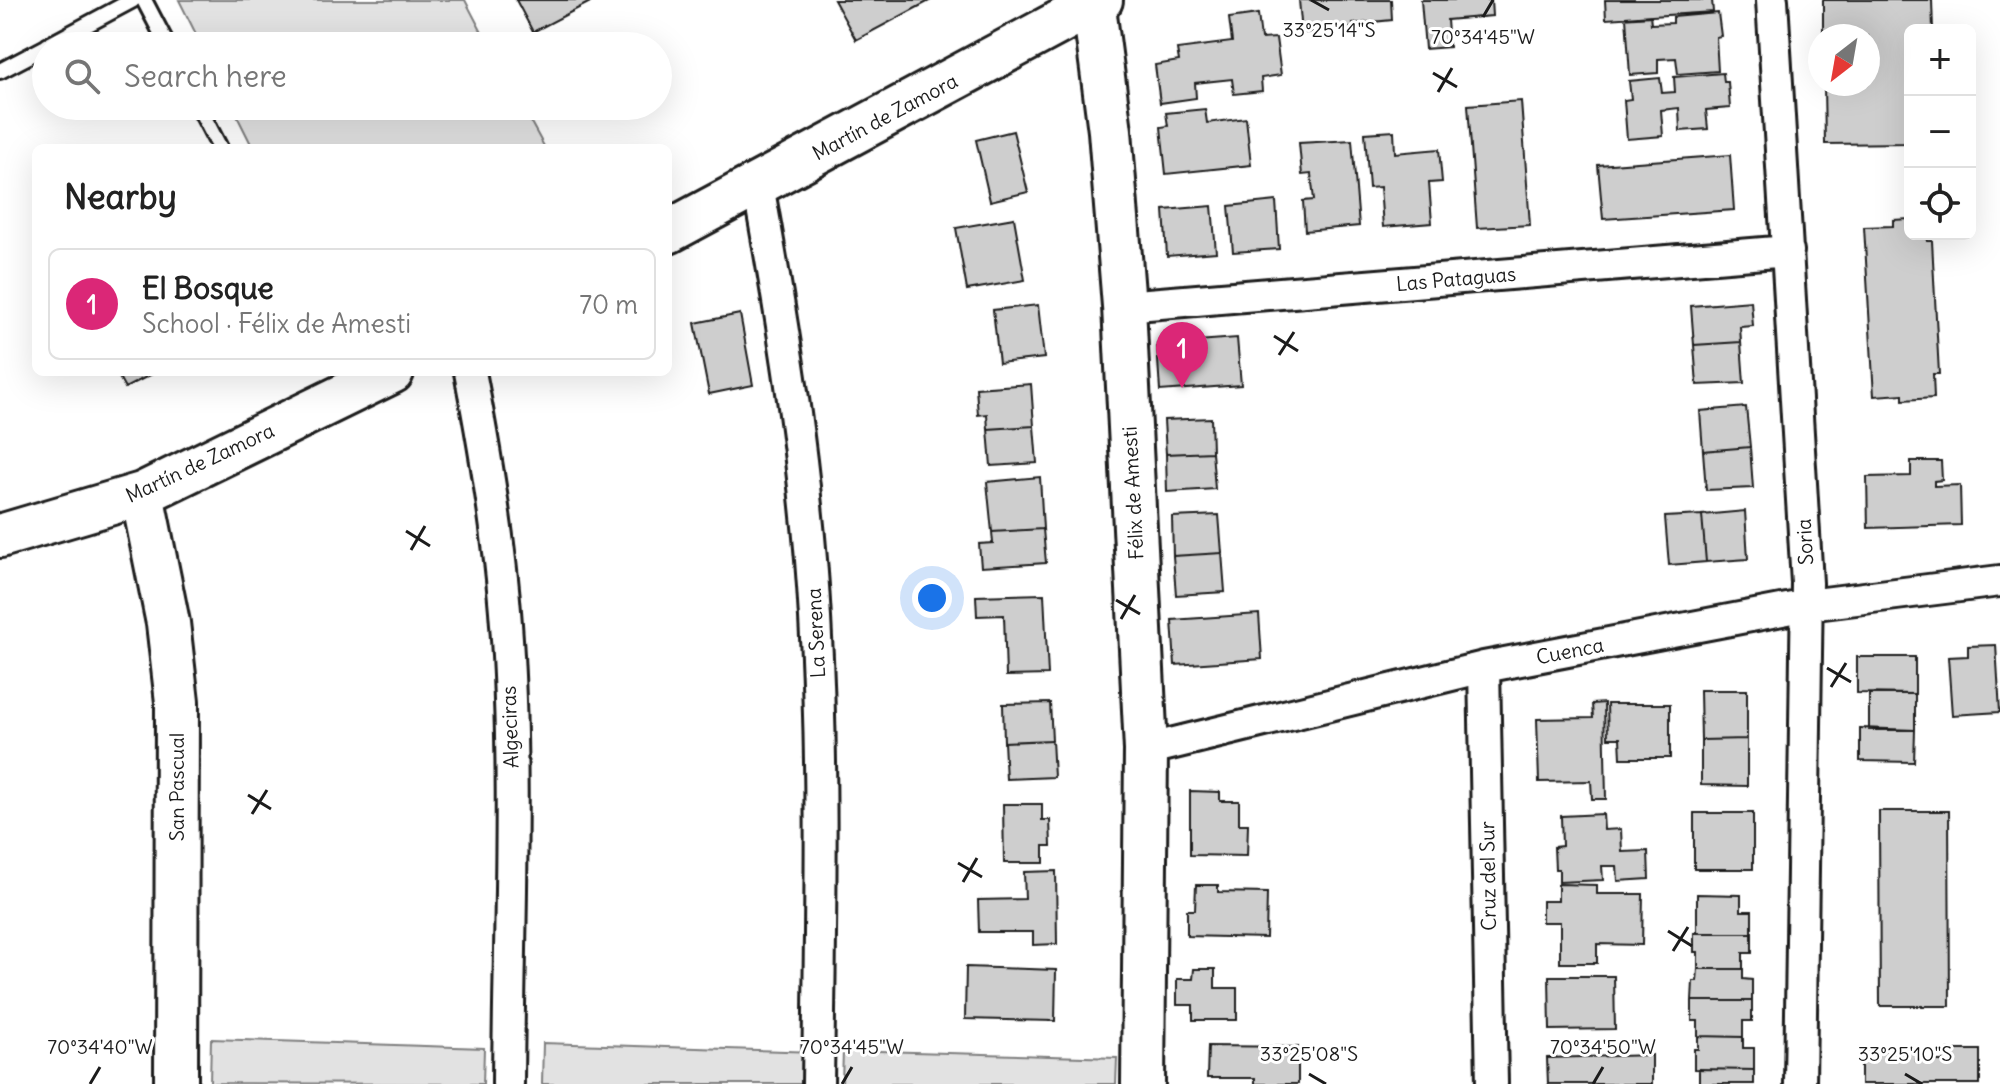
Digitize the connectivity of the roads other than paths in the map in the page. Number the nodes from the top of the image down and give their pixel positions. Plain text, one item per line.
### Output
1 (133, 0) edge
2 (144, 0) edge
3 (1772, 0) edge
4 (1096, 1) edge
5 (73, 32) edge
6 (161, 32) edge
7 (32, 54) edge
8 (0, 71) edge
9 (205, 120) edge
10 (218, 144) edge
11 (758, 185) junction
12 (672, 230) edge
13 (1788, 251) junction
14 (1124, 306) junction
15 (380, 376) edge
16 (471, 376) edge
17 (142, 494) junction
18 (0, 536) edge
19 (2000, 581) edge
20 (1808, 605) junction
21 (1484, 667) junction
22 (1146, 750) junction
23 (176, 1084) edge
24 (508, 1084) edge
25 (818, 1084) edge
26 (1143, 1084) edge
27 (1492, 1084) edge
28 (1800, 1084) edge

1 - 5 lane
2 - 6 lane
3 - 13 street, Soria
4 - 11 street, Martín de Zamora
4 - 14 street, Félix de Amesti
7 - 8 lane
9 - 10 lane
11 - 12 street, Martín de Zamora
11 - 25 street, La Serena
13 - 14 street, Las Pataguas
13 - 20 street, Soria
14 - 22 street, Félix de Amesti
15 - 17 street, Martín de Zamora
16 - 24 street, Algeciras
17 - 18 street, Martín de Zamora
17 - 23 street, San Pascual
19 - 20 street, Cuenca
20 - 21 street, Cuenca
20 - 28 street, Soria
21 - 22 street, Cuenca
21 - 27 street, Cruz del Sur
22 - 26 street, Félix de Amesti

